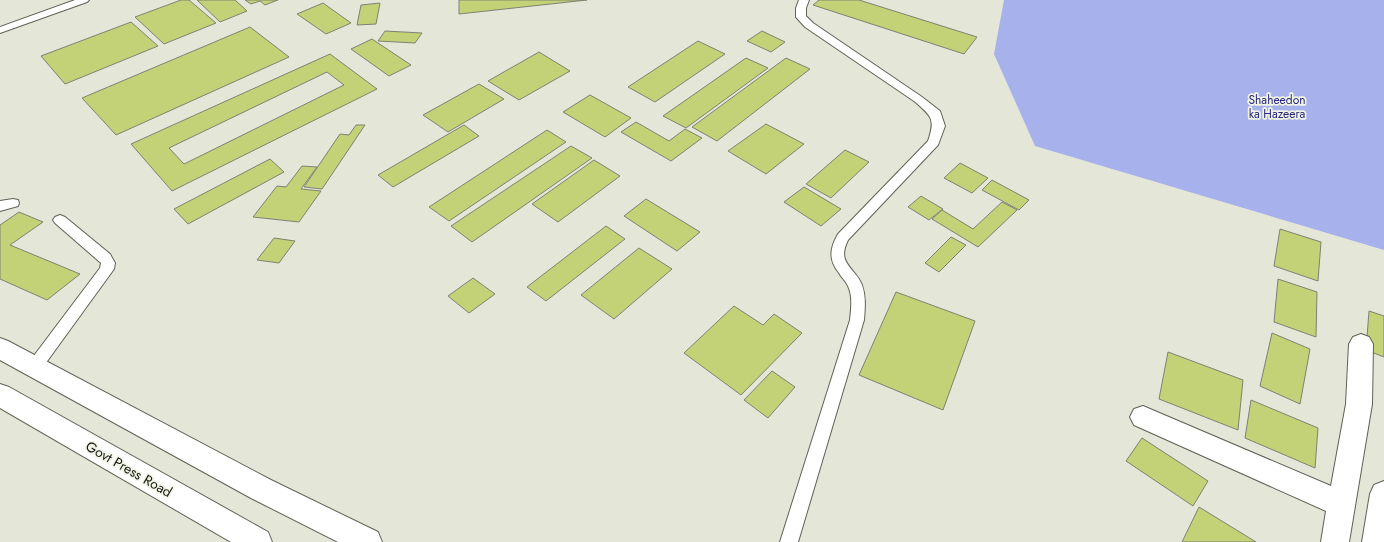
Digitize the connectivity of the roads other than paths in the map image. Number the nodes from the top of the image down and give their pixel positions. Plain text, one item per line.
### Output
1 (84, 0) edge
2 (804, 0) edge
3 (0, 30) edge
4 (13, 203) dead end
5 (0, 206) edge
6 (60, 220) dead end
7 (1361, 344) dead end
8 (0, 348) edge
9 (35, 366) junction
10 (0, 395) edge
11 (1144, 417) dead end
12 (1384, 494) edge
13 (1342, 504) junction
14 (258, 542) edge
15 (368, 542) edge
16 (789, 542) edge
17 (1335, 542) edge
18 (1376, 542) edge

1 - 3 lane
2 - 16 lane
4 - 5 lane
6 - 9 lane
7 - 13 main road
8 - 9 main road
9 - 15 main road
10 - 14 main road, Govt Press Road
11 - 13 main road
12 - 18 main road
13 - 17 main road

